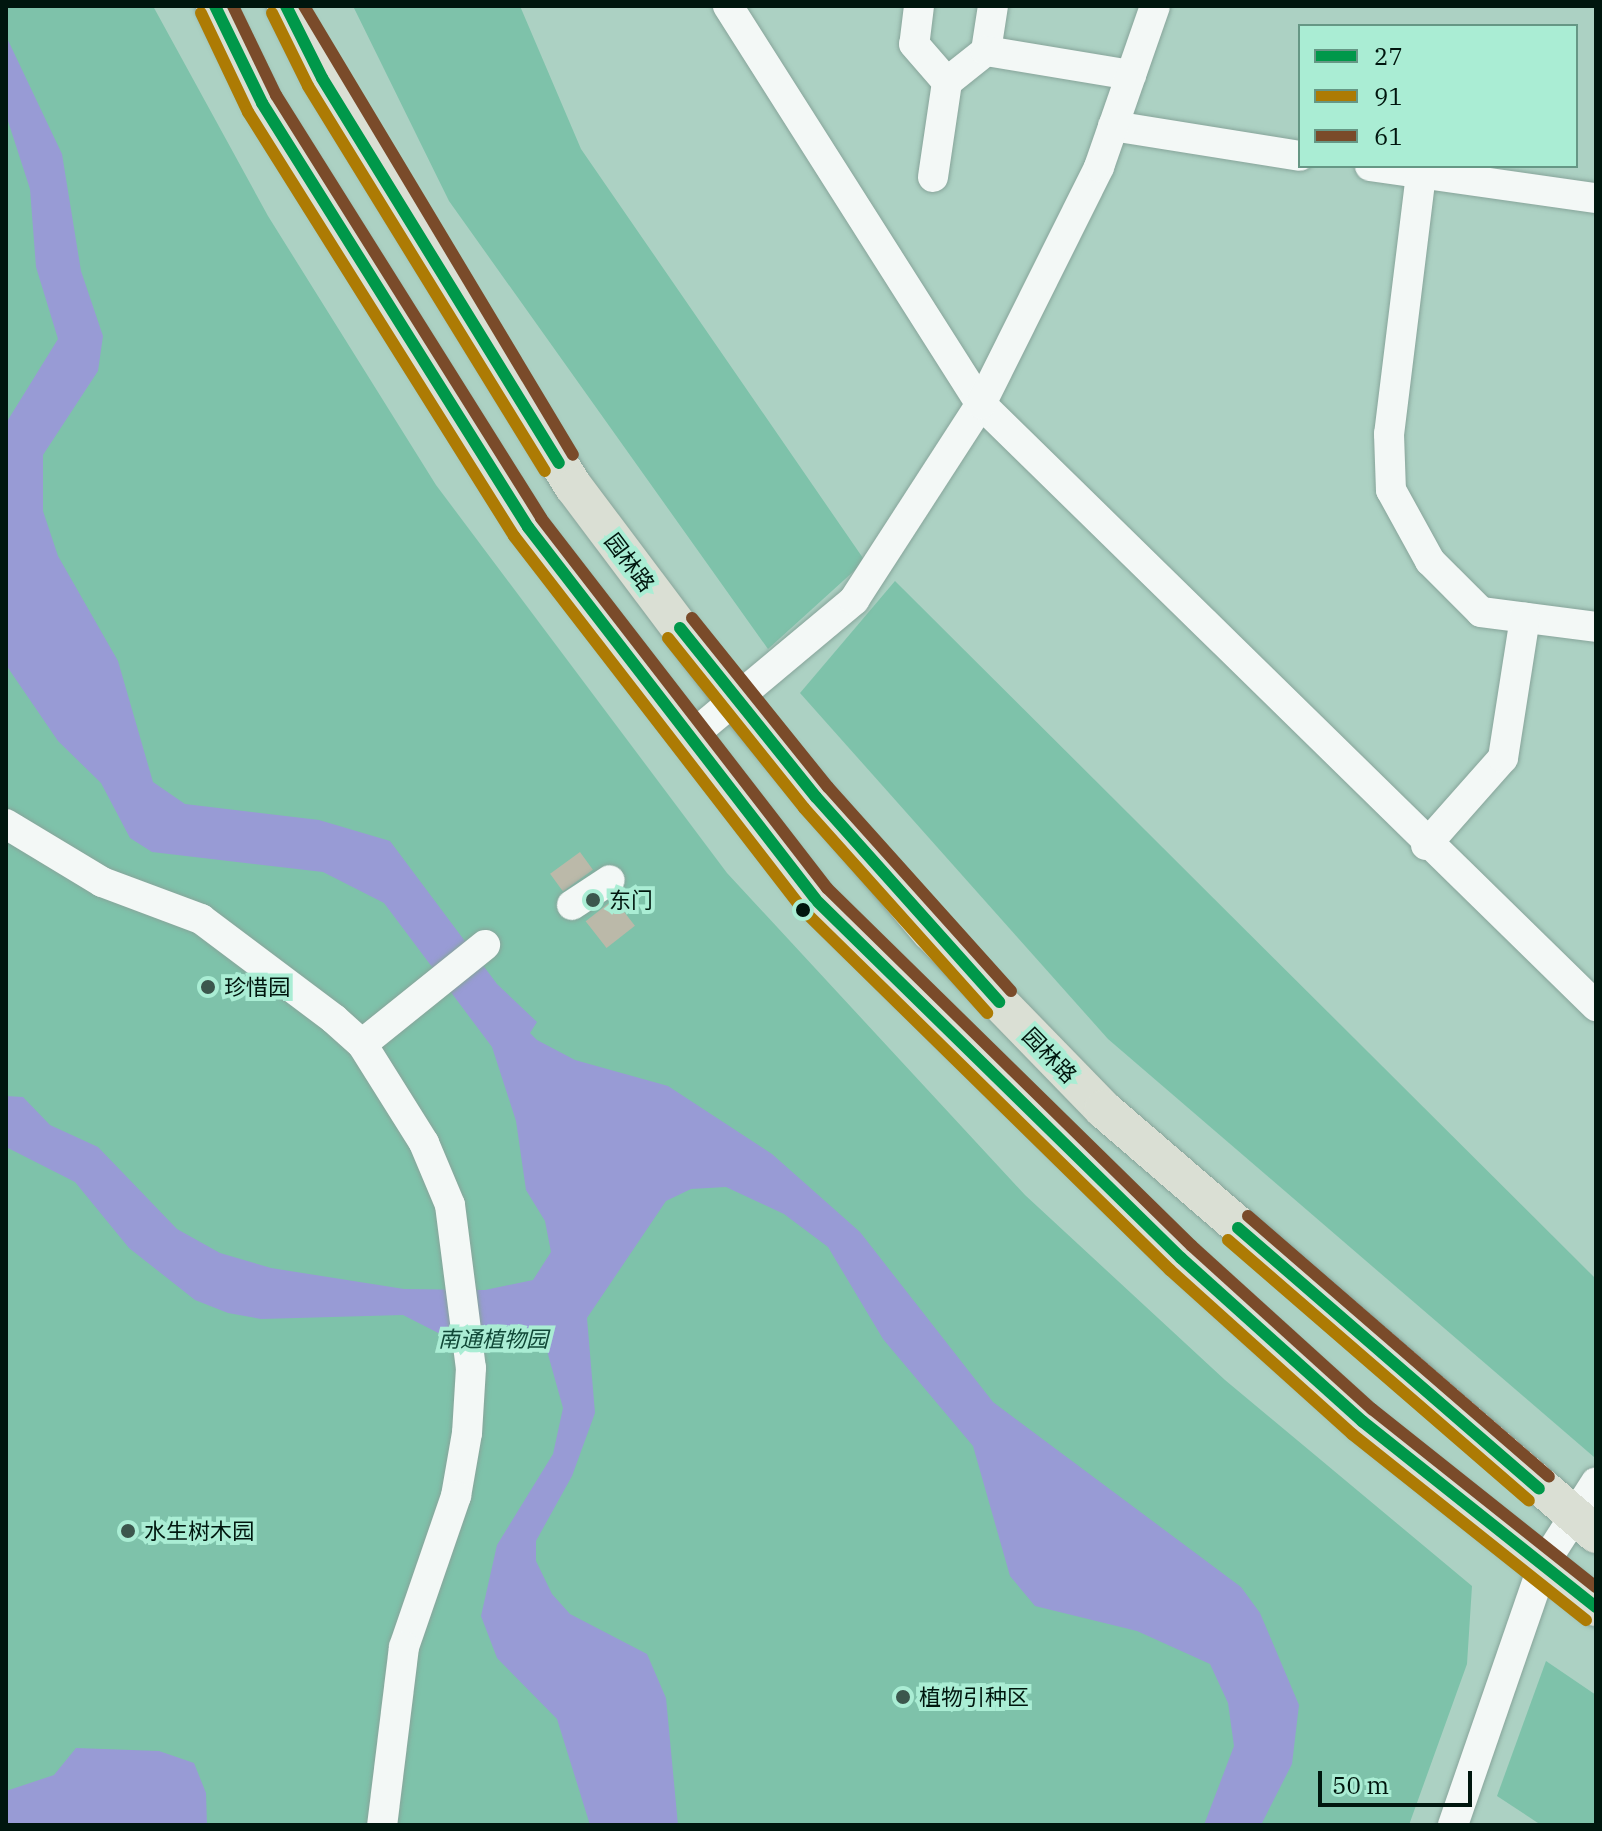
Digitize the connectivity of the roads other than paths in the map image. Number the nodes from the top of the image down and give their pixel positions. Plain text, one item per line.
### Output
1 (215, 6) edge
2 (286, 6) edge
3 (728, 6) edge
4 (919, 6) edge
5 (993, 6) edge
6 (1155, 6) edge
7 (986, 51) junction
8 (1131, 75) junction
9 (947, 82) junction
10 (1113, 126) junction
11 (1298, 156) edge
12 (1383, 168) edge
13 (1421, 174) junction
14 (933, 177) dead end
15 (1596, 198) edge
16 (981, 404) junction
17 (1525, 618) junction
18 (1596, 627) edge
19 (734, 700) junction
20 (688, 739) junction
21 (6, 824) edge
22 (1426, 845) junction
23 (610, 880) dead end
24 (572, 905) dead end
25 (480, 949) dead end
26 (1596, 1006) edge
27 (362, 1044) junction
28 (1596, 1482) edge
29 (1585, 1526) edge
30 (1543, 1565) junction
31 (1596, 1607) edge
32 (382, 1825) edge
33 (1453, 1825) edge

1 - 20 main road
2 - 19 main road, 园林路
3 - 16 street
4 - 9 street
5 - 7 street
6 - 8 street
7 - 8 street
7 - 9 street
8 - 10 street
9 - 14 street
10 - 11 street
10 - 16 street
12 - 13 street
13 - 15 street
13 - 17 street
16 - 19 street
16 - 22 street
17 - 18 street
17 - 22 street
19 - 20 street
19 - 29 main road, 园林路
20 - 30 main road
21 - 27 street
22 - 26 street
23 - 24 street
25 - 27 street
27 - 32 street
28 - 29 street
29 - 30 street
30 - 31 main road
30 - 33 street

